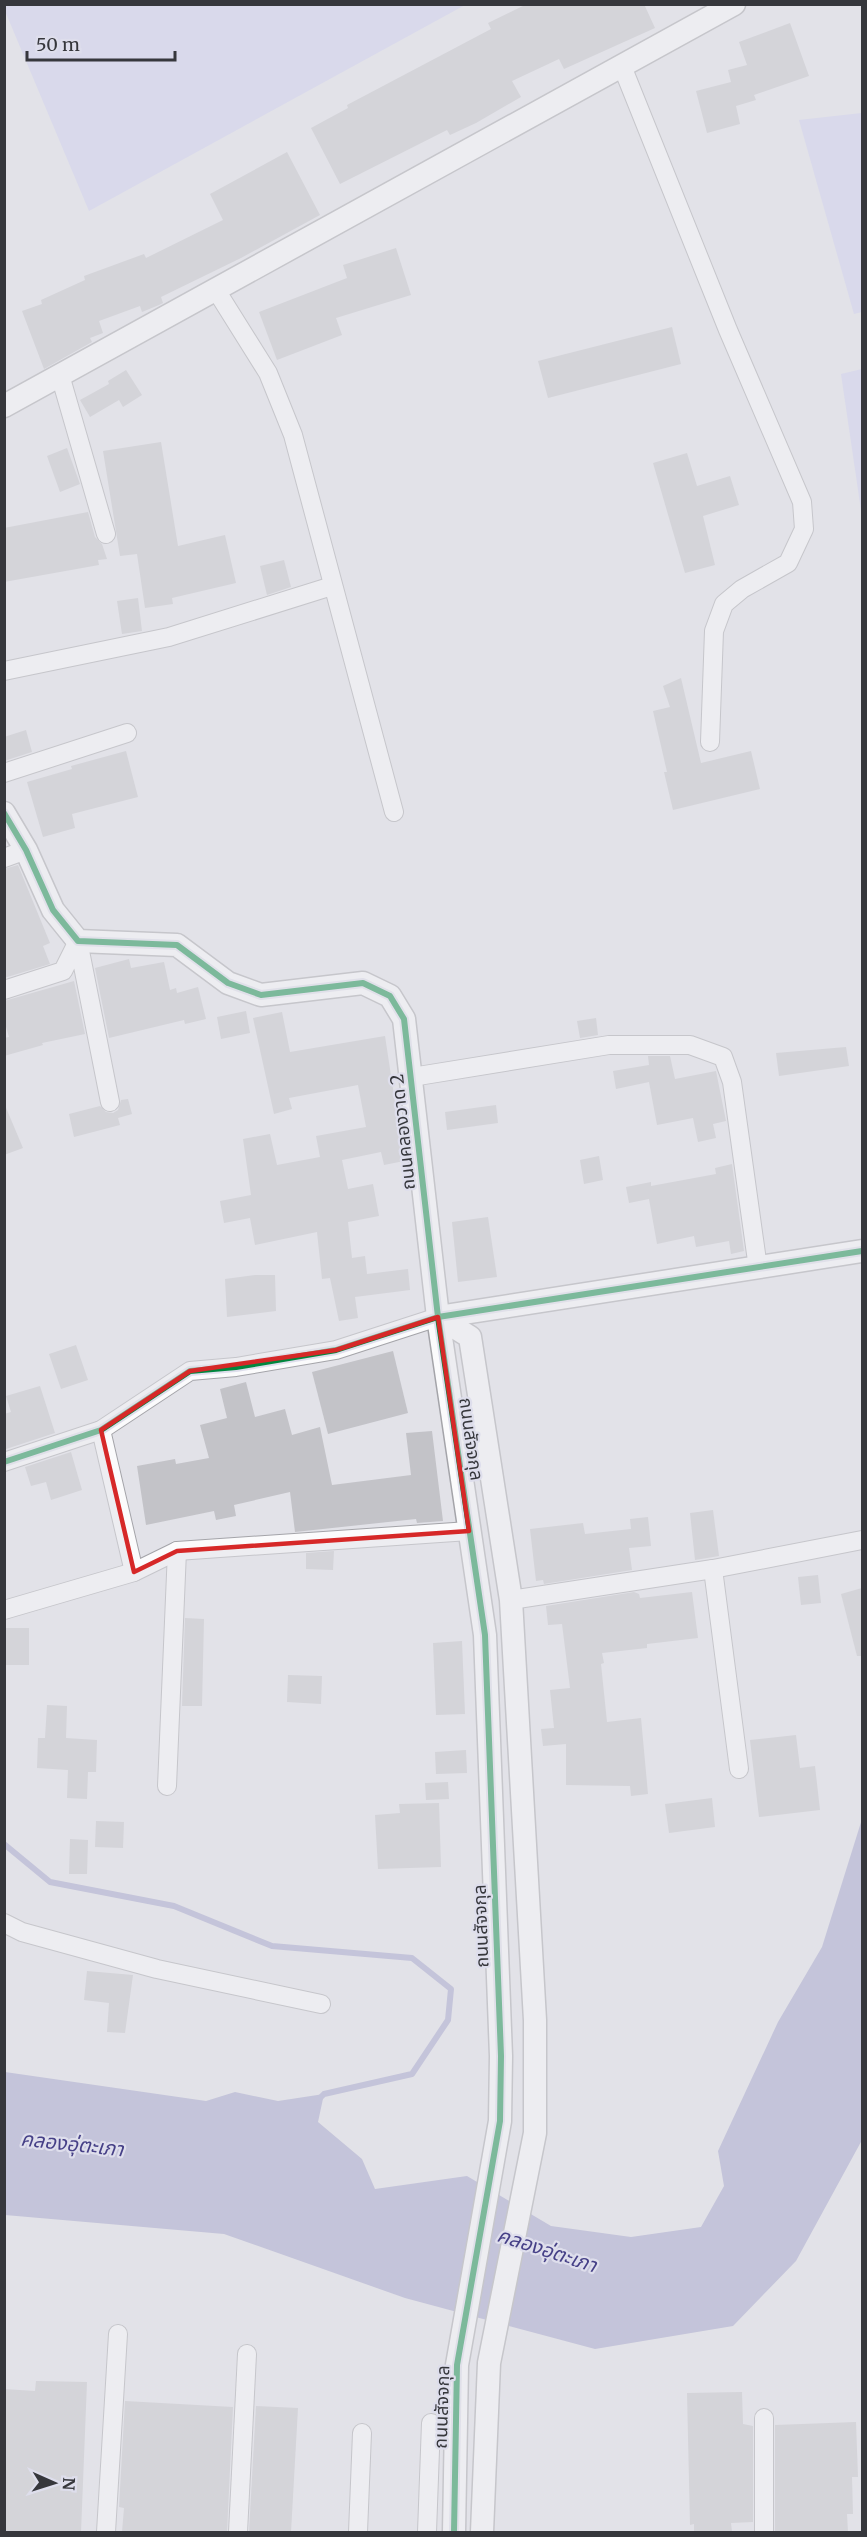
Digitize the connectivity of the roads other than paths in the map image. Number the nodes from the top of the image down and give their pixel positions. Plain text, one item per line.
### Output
1 (735, 4) edge
2 (622, 66) junction
3 (216, 290) junction
4 (60, 375) junction
5 (4, 406) edge
6 (106, 534) dead end
7 (332, 586) junction
8 (4, 671) edge
9 (127, 733) dead end
10 (710, 742) dead end
11 (4, 774) edge
12 (394, 812) dead end
13 (4, 813) edge
14 (26, 850) junction
15 (4, 858) edge
16 (78, 941) junction
17 (4, 990) edge
18 (412, 1077) junction
19 (110, 1102) dead end
20 (862, 1251) edge
21 (758, 1268) junction
22 (438, 1317) junction
23 (101, 1430) junction
24 (4, 1462) edge
25 (469, 1531) junction
26 (862, 1540) edge
27 (177, 1551) junction
28 (713, 1569) junction
29 (134, 1572) junction
30 (511, 1600) junction
31 (4, 1610) edge
32 (739, 1769) dead end
33 (167, 1786) dead end
34 (4, 1923) edge
35 (321, 2004) dead end
36 (118, 2334) dead end
37 (247, 2354) dead end
38 (764, 2418) dead end
39 (431, 2423) dead end
40 (362, 2433) dead end
41 (106, 2532) edge
42 (238, 2532) edge
43 (358, 2532) edge
44 (427, 2532) edge
45 (454, 2532) edge
46 (482, 2532) edge
47 (764, 2532) edge

1 - 2 street
2 - 3 street
2 - 10 street
3 - 4 street
3 - 7 street
4 - 5 street
4 - 6 street
7 - 8 street
7 - 12 street
9 - 11 street
13 - 14 street
14 - 15 street
14 - 16 street
16 - 17 street
16 - 18 street, ถนนคลองวาด 2
16 - 19 street
18 - 21 street
18 - 22 street, ถนนคลองวาด 2
20 - 21 street
21 - 22 street
22 - 23 street
22 - 25 street, ถนนสัจจกุล
22 - 30 street, ถนนสัจจกุล
23 - 24 street
23 - 29 street
25 - 27 street
25 - 45 street, ถนนสัจจกุล
26 - 28 street
27 - 29 street
27 - 33 street
28 - 30 street
28 - 32 street
29 - 31 street
30 - 46 street, ถนนสัจจกุล
34 - 35 street
36 - 41 street
37 - 42 street
38 - 47 street
39 - 44 street
40 - 43 street

